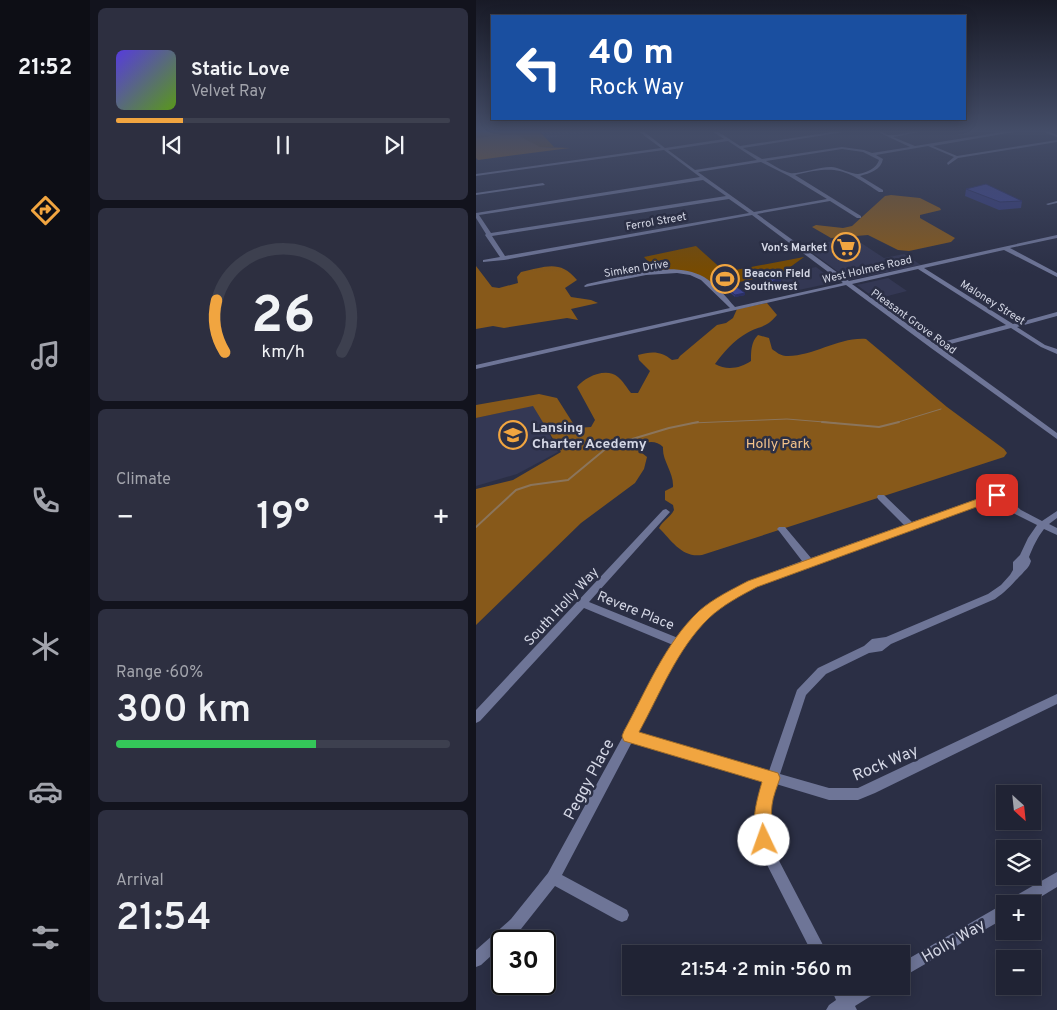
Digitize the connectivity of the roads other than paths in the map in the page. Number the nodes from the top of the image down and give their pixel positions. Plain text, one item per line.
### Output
1 (705, 178) joint
2 (796, 178) edge
3 (859, 178) edge
4 (543, 184) dead end
5 (881, 191) dead end
6 (476, 194) edge
7 (730, 197) junction
8 (830, 200) junction
9 (1057, 202) edge
10 (1048, 204) dead end
11 (476, 214) edge
12 (752, 214) junction
13 (859, 217) dead end
14 (488, 235) junction
15 (1057, 236) edge
16 (1006, 248) junction
17 (504, 258) junction
18 (486, 261) dead end
19 (919, 267) junction
20 (1057, 275) edge
21 (846, 284) junction
22 (588, 286) dead end
23 (734, 308) junction
24 (1057, 314) edge
25 (1012, 326) junction
26 (933, 347) junction
27 (1057, 352) edge
28 (476, 366) edge
29 (1057, 437) edge
30 (987, 486) dead end
31 (997, 495) junction
32 (881, 496) dead end
33 (666, 512) dead end
34 (1057, 514) edge
35 (1041, 524) junction
36 (910, 526) junction
37 (782, 529) dead end
38 (1057, 532) edge
39 (809, 563) junction
40 (582, 603) junction
41 (680, 642) junction
42 (1057, 699) edge
43 (476, 718) edge
44 (629, 736) junction
45 (772, 778) junction
46 (553, 878) junction
47 (1057, 879) edge
48 (1030, 895) edge
49 (996, 915) edge
50 (622, 916) dead end
51 (816, 945) edge
52 (476, 960) edge
53 (910, 966) edge
54 (839, 995) edge
55 (861, 995) edge
56 (843, 1008) edge

1 - 7 street, Pleasant Grove Road
1 - 11 street
2 - 8 street
3 - 5 street
4 - 6 street
7 - 12 street, Pleasant Grove Road
7 - 14 street
8 - 12 street, Ferrol Street
8 - 13 street
9 - 10 street
11 - 14 street
12 - 17 street, Ferrol Street
12 - 21 street, Pleasant Grove Road
14 - 17 street
15 - 16 street, West Holmes Road
16 - 19 street, West Holmes Road
16 - 20 street
17 - 18 street, Ferrol Street
19 - 21 street, West Holmes Road
19 - 25 street, Maloney Street
21 - 23 street, West Holmes Road
21 - 26 street, Pleasant Grove Road
22 - 23 street, Simken Drive
23 - 28 street, West Holmes Road
24 - 25 street
25 - 26 street
25 - 27 street, Maloney Street
26 - 29 street, Pleasant Grove Road
30 - 31 street
31 - 35 street
31 - 36 street, Peggy Place
32 - 36 street
33 - 40 street, South Holly Way
34 - 35 street
35 - 38 street
35 - 45 street
36 - 39 street, Peggy Place
37 - 39 street
39 - 41 street, Peggy Place
40 - 41 street, Revere Place
40 - 43 street, South Holly Way
41 - 44 street, Peggy Place
42 - 45 street, Rock Way
44 - 45 street, Rock Way
44 - 46 street, Peggy Place
45 - 51 street
46 - 50 street
46 - 52 street, Peggy Place
47 - 48 street
49 - 53 street, Holly Way
54 - 56 street
55 - 56 street

